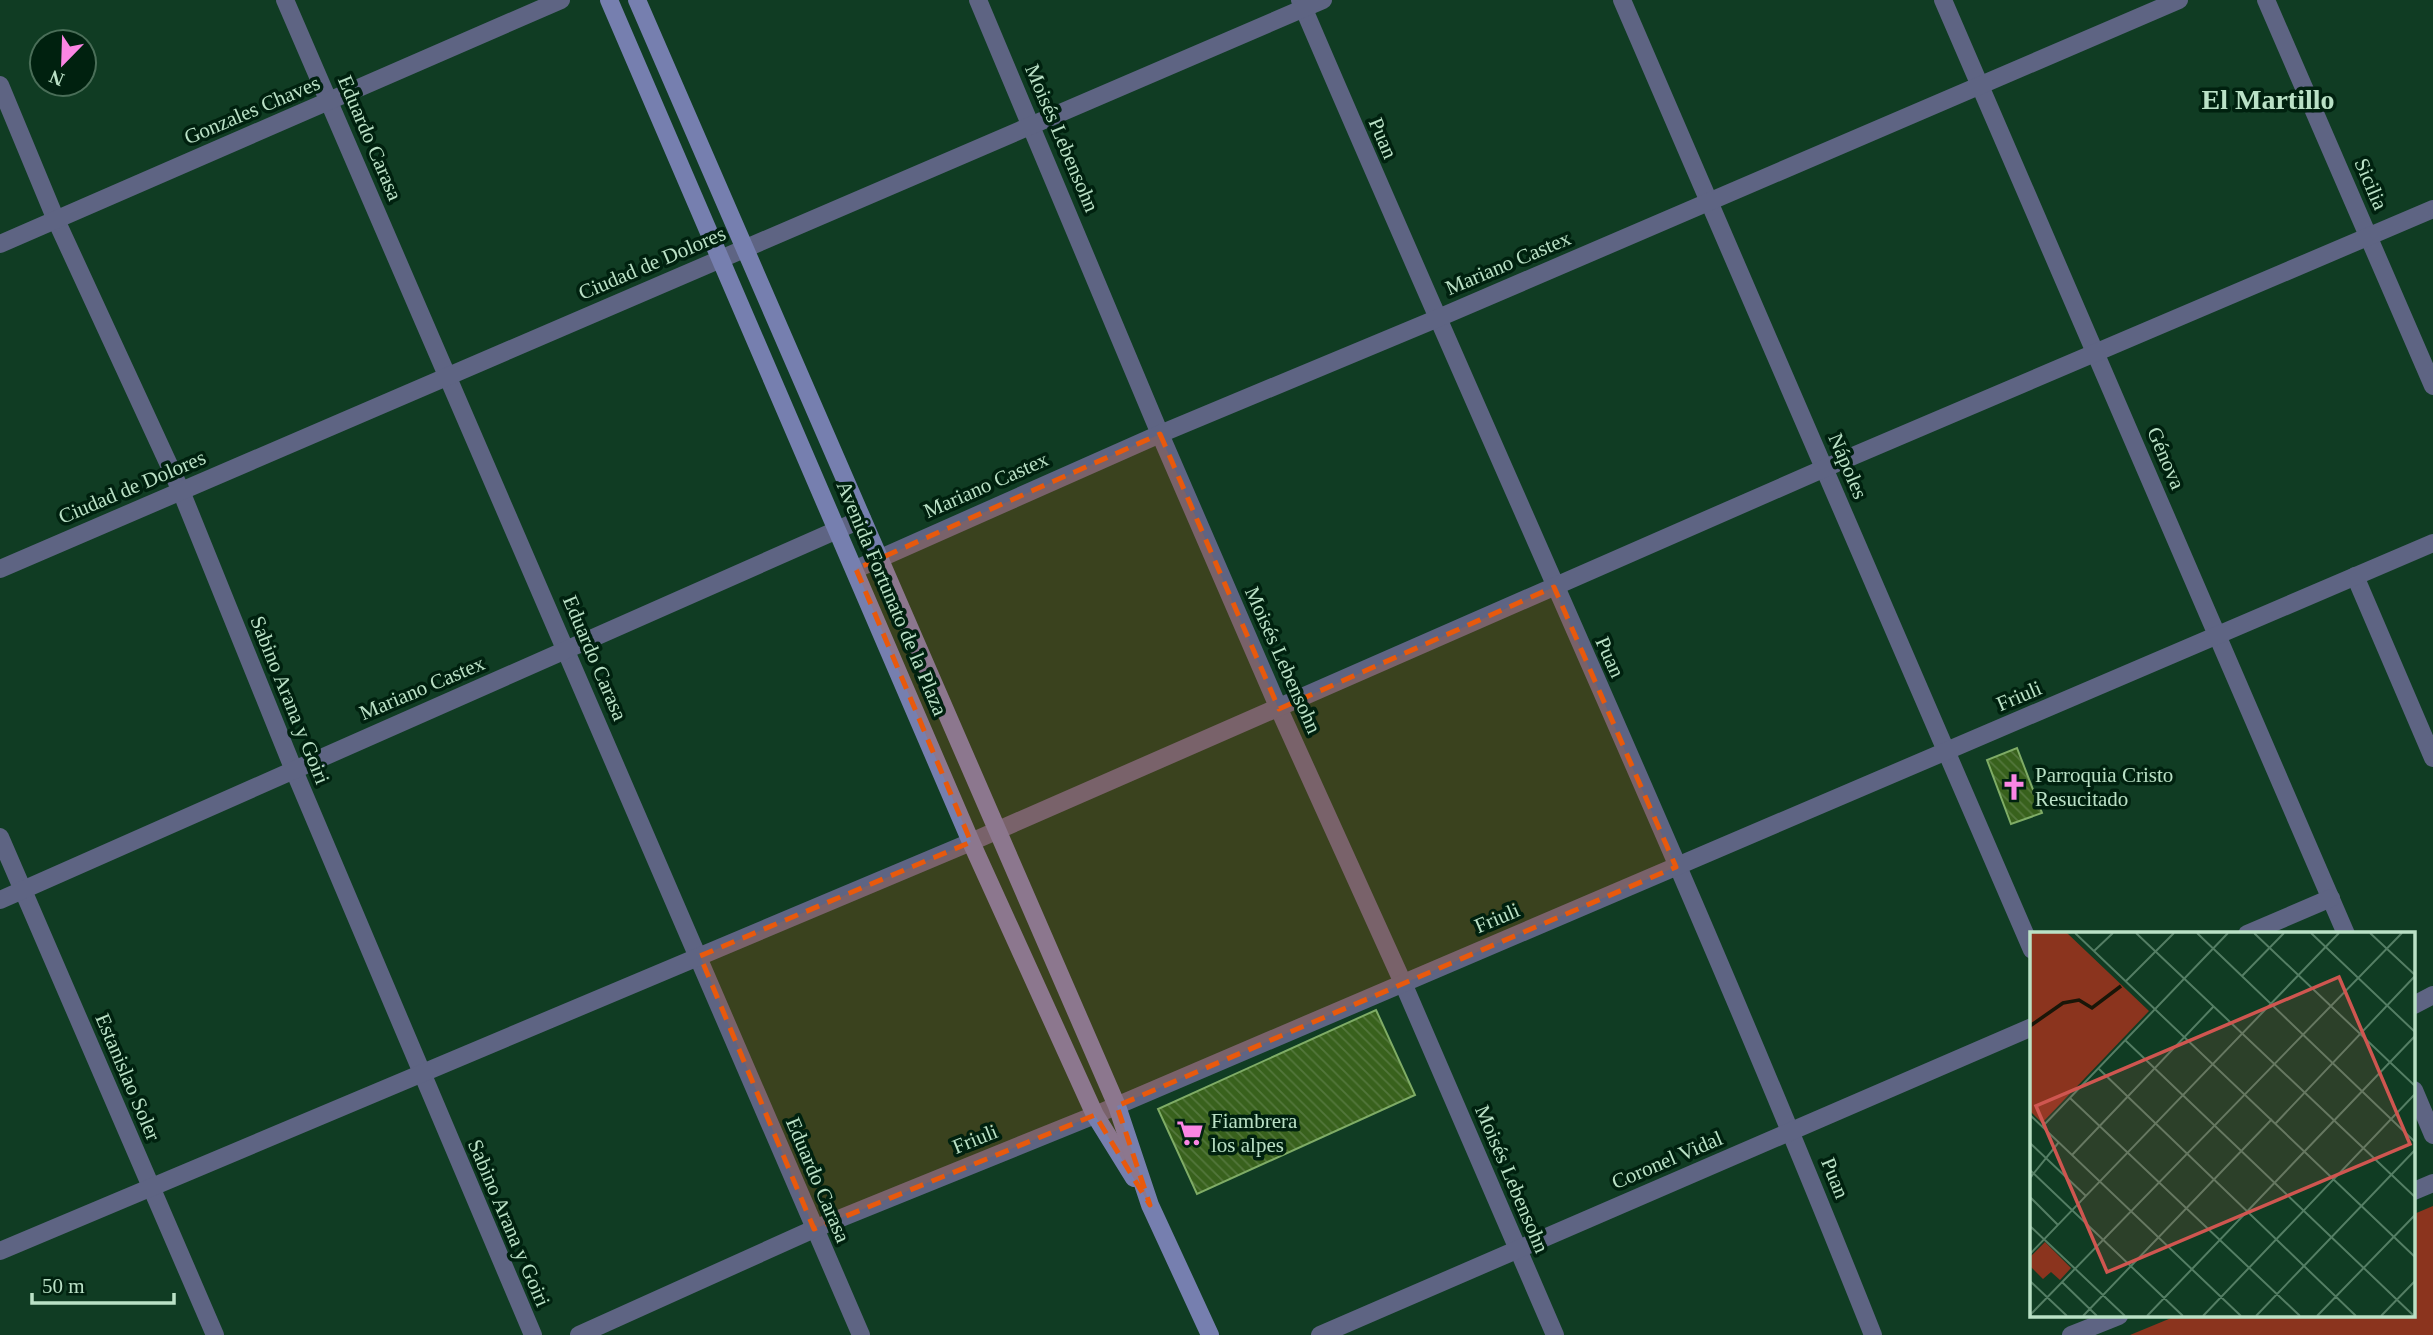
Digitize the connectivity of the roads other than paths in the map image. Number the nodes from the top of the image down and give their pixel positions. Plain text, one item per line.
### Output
1 (285, 0) edge
2 (561, 0) edge
3 (610, 0) edge
4 (637, 0) edge
5 (978, 0) edge
6 (1323, 0) edge
7 (1622, 0) edge
8 (1943, 0) edge
9 (2179, 0) edge
10 (2266, 0) edge
11 (1302, 4) edge
12 (0, 85) edge
13 (1980, 85) junction
14 (329, 102) junction
15 (1032, 124) junction
16 (1709, 201) junction
17 (2433, 209) edge
18 (56, 220) junction
19 (2369, 237) junction
20 (0, 244) edge
21 (744, 248) junction
22 (721, 258) junction
23 (1436, 319) junction
24 (2096, 354) junction
25 (448, 376) junction
26 (2433, 386) edge
27 (1160, 433) junction
28 (1825, 468) junction
29 (181, 491) junction
30 (862, 519) junction
31 (838, 531) junction
32 (2433, 543) edge
33 (879, 558) junction
34 (0, 569) edge
35 (856, 569) junction
36 (2355, 576) junction
37 (1555, 587) junction
38 (2217, 635) junction
39 (567, 652) junction
40 (1279, 709) junction
41 (1947, 751) junction
42 (2433, 758) edge
43 (293, 768) junction
44 (997, 831) junction
45 (0, 837) edge
46 (971, 842) junction
47 (1676, 867) junction
48 (22, 890) junction
49 (2331, 898) junction
50 (0, 900) edge
51 (2252, 932) edge
52 (2345, 932) edge
53 (2030, 945) edge
54 (700, 956) junction
55 (1404, 983) junction
56 (2433, 995) edge
57 (2416, 1004) edge
58 (2030, 1028) edge
59 (421, 1074) junction
60 (2416, 1095) edge
61 (1117, 1106) junction
62 (1095, 1115) junction
63 (1792, 1131) junction
64 (2433, 1135) edge
65 (2433, 1183) edge
66 (151, 1187) junction
67 (2416, 1190) edge
68 (1150, 1205) junction
69 (814, 1229) junction
70 (1518, 1250) junction
71 (0, 1251) edge
72 (2114, 1318) edge
73 (215, 1335) edge
74 (533, 1335) edge
75 (579, 1335) edge
76 (861, 1335) edge
77 (1210, 1335) edge
78 (1320, 1335) edge
79 (1555, 1335) edge
80 (1873, 1335) edge
81 (2071, 1335) edge

1 - 14 street, Eduardo Carasa
2 - 14 street, Gonzales Chaves
3 - 22 main road, Avenida Fortunato de la Plaza
4 - 21 main road, Avenida Fortunato de la Plaza
5 - 15 street, Moisés Lebensohn
6 - 11 street, Ciudad de Dolores
7 - 16 street, Nápoles
8 - 13 street, Génova
9 - 13 street, Mariano Castex
10 - 19 street, Sicilia
11 - 15 street, Ciudad de Dolores
11 - 23 street, Puan
12 - 18 street, Sabino Arana y Goiri
13 - 16 street, Mariano Castex
13 - 24 street, Génova
14 - 18 street, Gonzales Chaves
14 - 25 street, Eduardo Carasa
15 - 21 street, Ciudad de Dolores
15 - 27 street, Moisés Lebensohn
16 - 23 street, Mariano Castex
16 - 28 street, Nápoles
17 - 19 street
18 - 20 street, Gonzales Chaves
18 - 29 street, Sabino Arana y Goiri
19 - 24 street
19 - 26 street, Sicilia
21 - 22 street, Ciudad de Dolores
21 - 30 main road, Avenida Fortunato de la Plaza
22 - 25 street, Ciudad de Dolores
22 - 31 main road, Avenida Fortunato de la Plaza
23 - 27 street, Mariano Castex
23 - 37 street, Puan
24 - 28 street
24 - 38 street, Génova
25 - 29 street, Ciudad de Dolores
25 - 39 street, Eduardo Carasa
27 - 33 street, Mariano Castex
27 - 40 street, Moisés Lebensohn
28 - 37 street
28 - 41 street, Nápoles
29 - 34 street, Ciudad de Dolores
29 - 43 street, Sabino Arana y Goiri
30 - 31 street, Mariano Castex
30 - 33 main road, Avenida Fortunato de la Plaza
31 - 35 main road, Avenida Fortunato de la Plaza
31 - 39 street, Mariano Castex
32 - 36 street, Friuli
33 - 35 street, Mariano Castex
33 - 44 main road, Avenida Fortunato de la Plaza
35 - 46 main road, Avenida Fortunato de la Plaza
36 - 38 street, Friuli
36 - 42 street
37 - 40 street
37 - 47 street, Puan
38 - 41 street, Friuli
38 - 49 street, Génova
39 - 43 street, Mariano Castex
39 - 54 street, Eduardo Carasa
40 - 44 street
40 - 55 street, Moisés Lebensohn
41 - 47 street, Friuli
41 - 53 street, Nápoles
43 - 48 street, Mariano Castex
43 - 59 street, Sabino Arana y Goiri
44 - 46 street
44 - 61 main road, Avenida Fortunato de la Plaza
45 - 48 street, Estanislao Soler
46 - 54 street
46 - 62 main road, Avenida Fortunato de la Plaza
47 - 55 street, Friuli
47 - 63 street, Puan
48 - 50 street, Mariano Castex
48 - 66 street, Estanislao Soler
49 - 51 street
49 - 52 street, Génova
54 - 59 street
54 - 69 street, Eduardo Carasa
55 - 61 street, Friuli
55 - 70 street, Moisés Lebensohn
56 - 57 street
58 - 63 street, Coronel Vidal
59 - 66 street
59 - 74 street, Sabino Arana y Goiri
60 - 64 street
61 - 62 street, Friuli
61 - 68 main road, Avenida Fortunato de la Plaza
62 - 68 main road, Avenida Fortunato de la Plaza
62 - 69 street, Friuli
63 - 70 street, Coronel Vidal
63 - 80 street, Puan
65 - 67 street
66 - 71 street
66 - 73 street, Estanislao Soler
68 - 77 main road, Avenida Fortunato de la Plaza
69 - 75 street, Friuli
69 - 76 street, Eduardo Carasa
70 - 78 street, Coronel Vidal
70 - 79 street, Moisés Lebensohn
72 - 81 street

